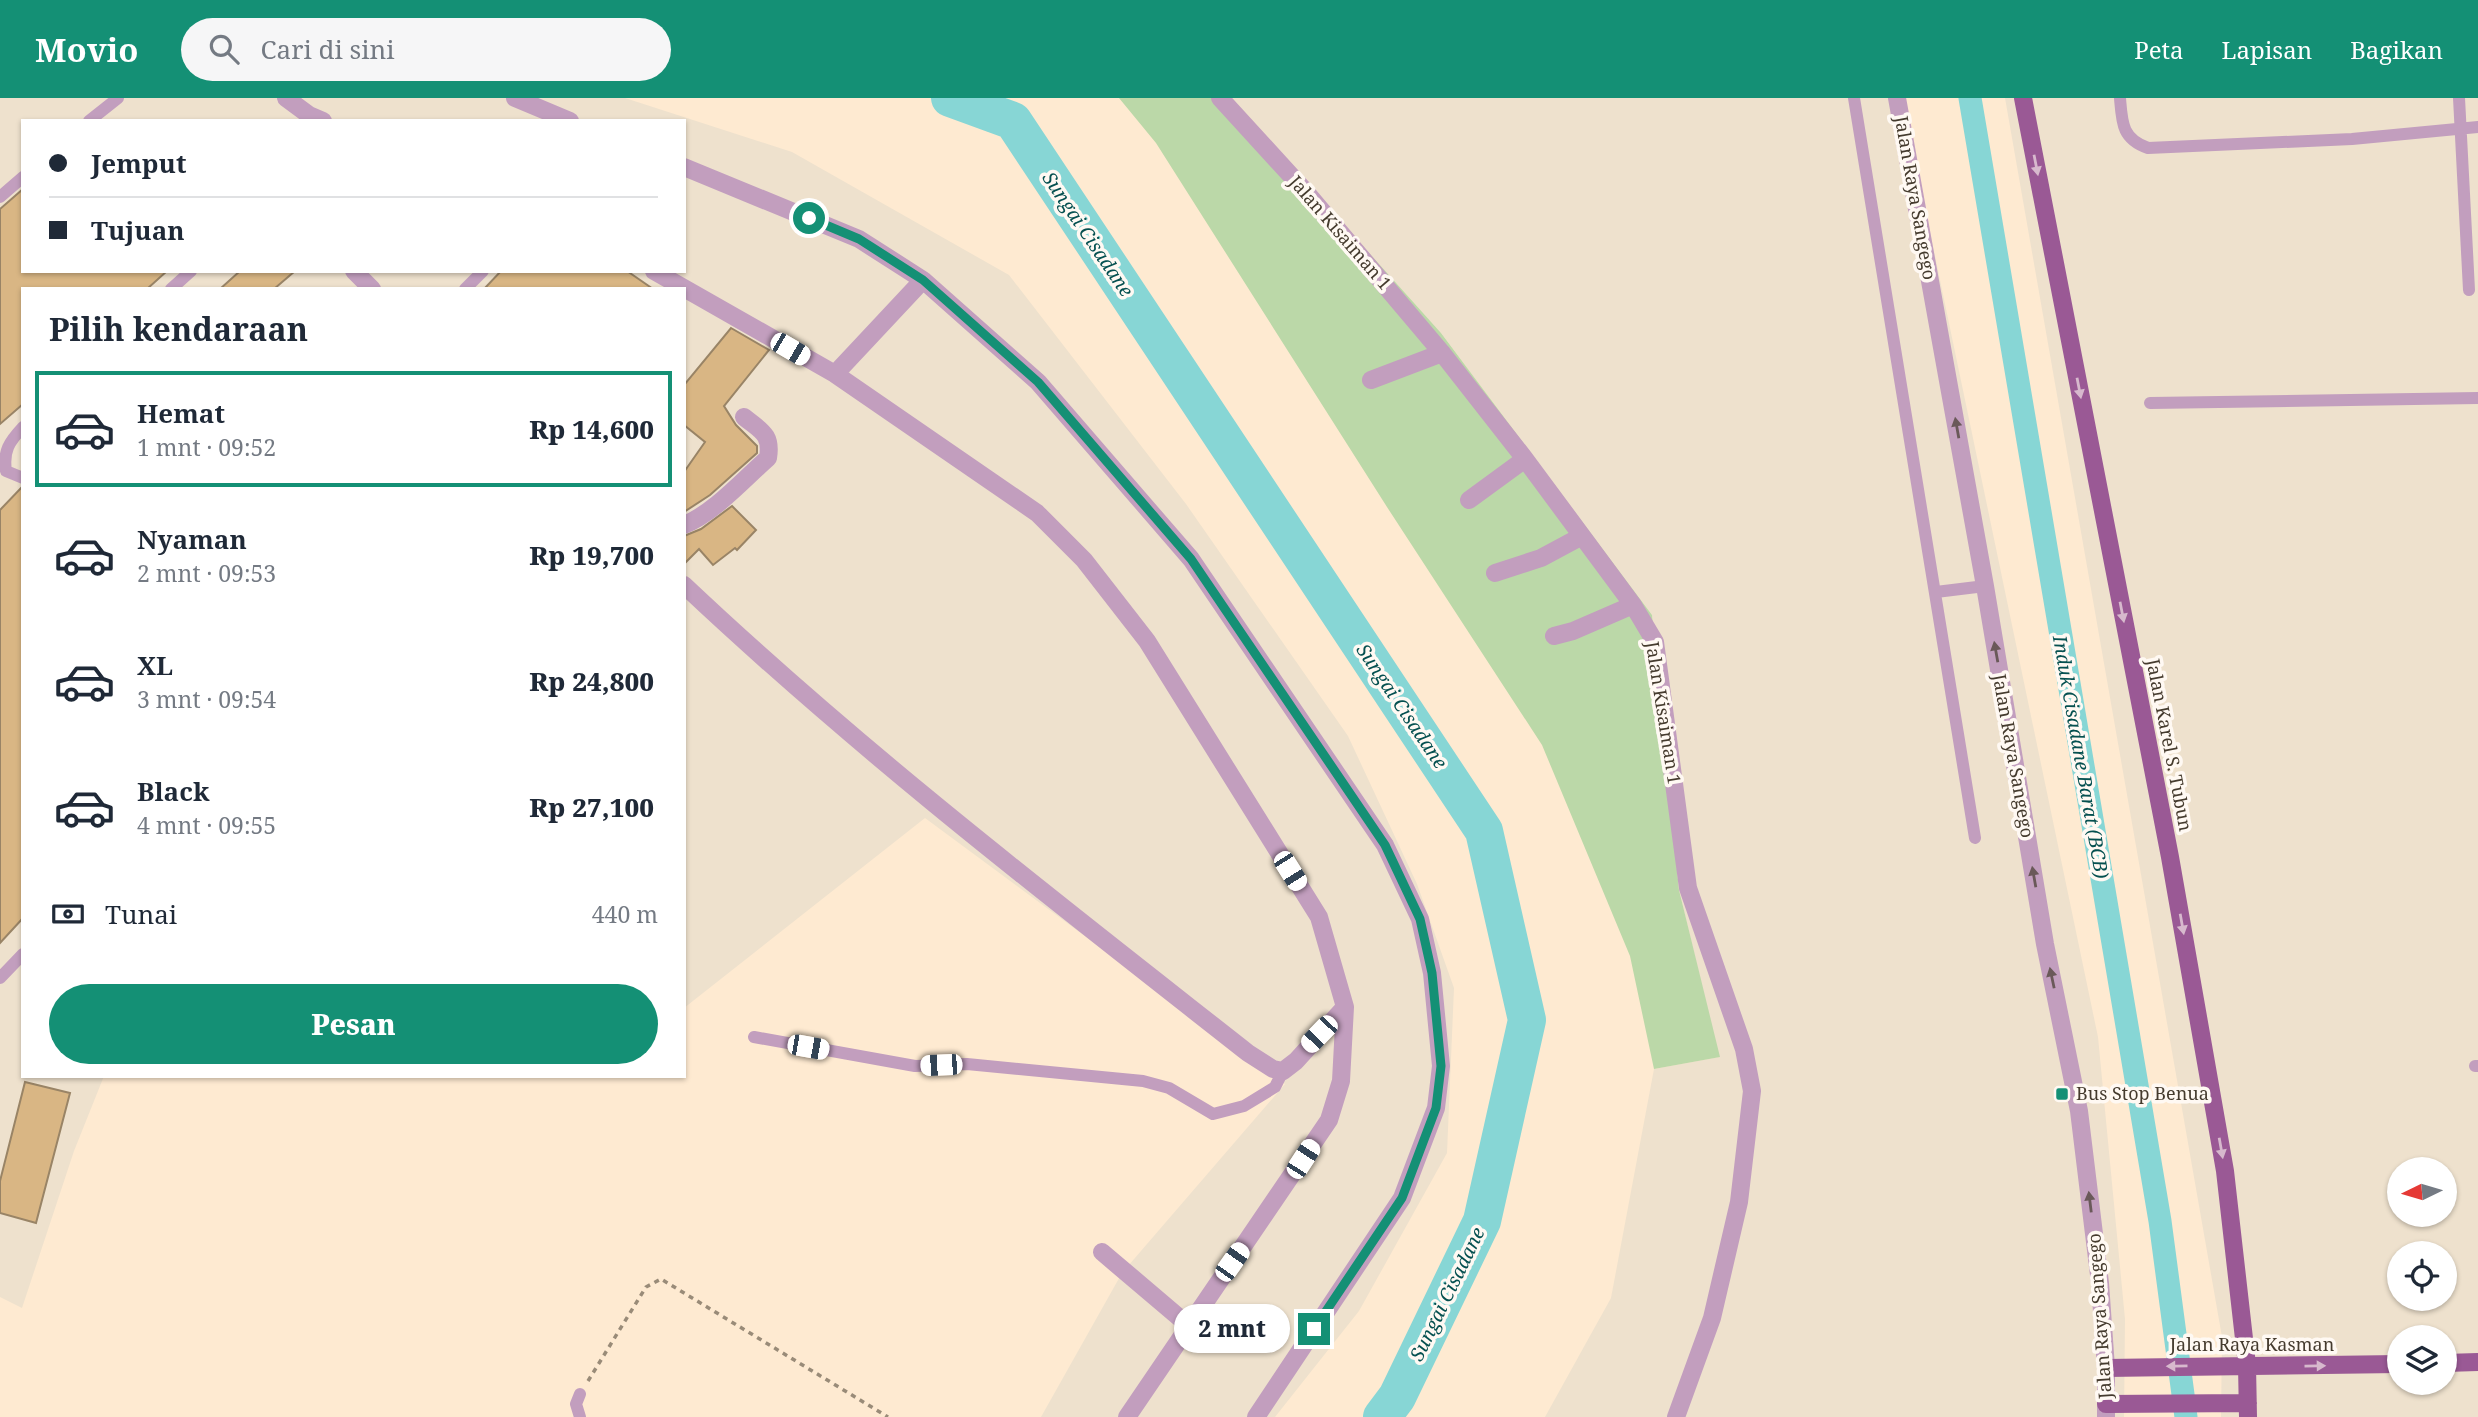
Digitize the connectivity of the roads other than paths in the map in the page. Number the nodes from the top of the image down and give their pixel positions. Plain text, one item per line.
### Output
1 (118, 98) edge
2 (286, 98) edge
3 (515, 98) edge
4 (1220, 98) edge
5 (1854, 98) edge
6 (1897, 98) edge
7 (2023, 98) edge
8 (2120, 98) edge
9 (2459, 98) edge
10 (92, 119) edge
11 (314, 119) edge
12 (565, 119) edge
13 (2478, 127) edge
14 (2460, 130) junction
15 (686, 168) edge
16 (21, 179) edge
17 (0, 197) edge
18 (189, 273) edge
19 (356, 273) edge
20 (481, 273) edge
21 (658, 273) edge
22 (923, 280) junction
23 (174, 287) edge
24 (370, 287) edge
25 (467, 287) edge
26 (682, 287) edge
27 (686, 289) edge
28 (2469, 290) dead end
29 (1442, 352) junction
30 (835, 374) junction
31 (1371, 380) dead end
32 (2478, 398) edge
33 (2150, 404) dead end
34 (744, 417) dead end
35 (21, 429) edge
36 (1525, 458) junction
37 (3, 475) edge
38 (21, 478) edge
39 (1469, 500) dead end
40 (686, 524) edge
41 (1582, 536) junction
42 (1494, 573) dead end
43 (1985, 586) junction
44 (686, 587) edge
45 (1936, 592) junction
46 (1633, 605) junction
47 (1554, 636) dead end
48 (1975, 838) dead end
49 (21, 956) edge
50 (0, 978) edge
51 (1345, 1007) junction
52 (754, 1037) dead end
53 (1283, 1071) junction
54 (1102, 1252) dead end
55 (1188, 1325) junction
56 (2478, 1362) edge
57 (2457, 1363) edge
58 (2387, 1364) edge
59 (2247, 1365) junction
60 (2106, 1368) junction
61 (580, 1394) road end
62 (2248, 1410) edge
63 (2106, 1411) edge
64 (579, 1417) edge
65 (1127, 1417) edge
66 (1256, 1417) edge
67 (1676, 1417) edge

1 - 10 lane
2 - 11 street
3 - 12 street
4 - 29 street, Jalan Kisaiman 1
5 - 45 lane
43 -> 6 street, Jalan Raya Sangego
7 -> 59 main road, Jalan Karel S. Tubun
8 - 14 lane
9 - 14 lane
13 - 14 lane
14 - 28 lane
15 - 22 street
16 - 17 lane
18 - 23 lane
19 - 24 street
20 - 25 lane
21 - 26 street
22 - 30 street
22 - 66 street
27 - 30 street
29 - 31 street
29 - 36 street, Jalan Kisaiman 1
30 - 51 street
32 - 33 lane
34 - 40 street
35 - 37 lane
36 - 39 street
36 - 41 street, Jalan Kisaiman 1
37 - 38 lane
41 - 42 street
41 - 46 street, Jalan Kisaiman 1
43 - 45 lane
60 -> 43 street, Jalan Raya Sangego
44 - 53 street
45 - 48 lane
46 - 47 street
46 - 67 street, Jalan Kisaiman 1
49 - 50 lane
51 - 53 street
51 - 55 street
52 - 53 lane
54 - 55 street
55 - 65 street
56 - 57 main road
59 -> 58 main road, Jalan Raya Kasman
59 -> 60 main road, Jalan Raya Kasman
59 - 62 main road, Jalan Karel S. Tubun
60 - 63 street, Jalan Raya Sangego
61 - 64 lane
62 - 63 main road

